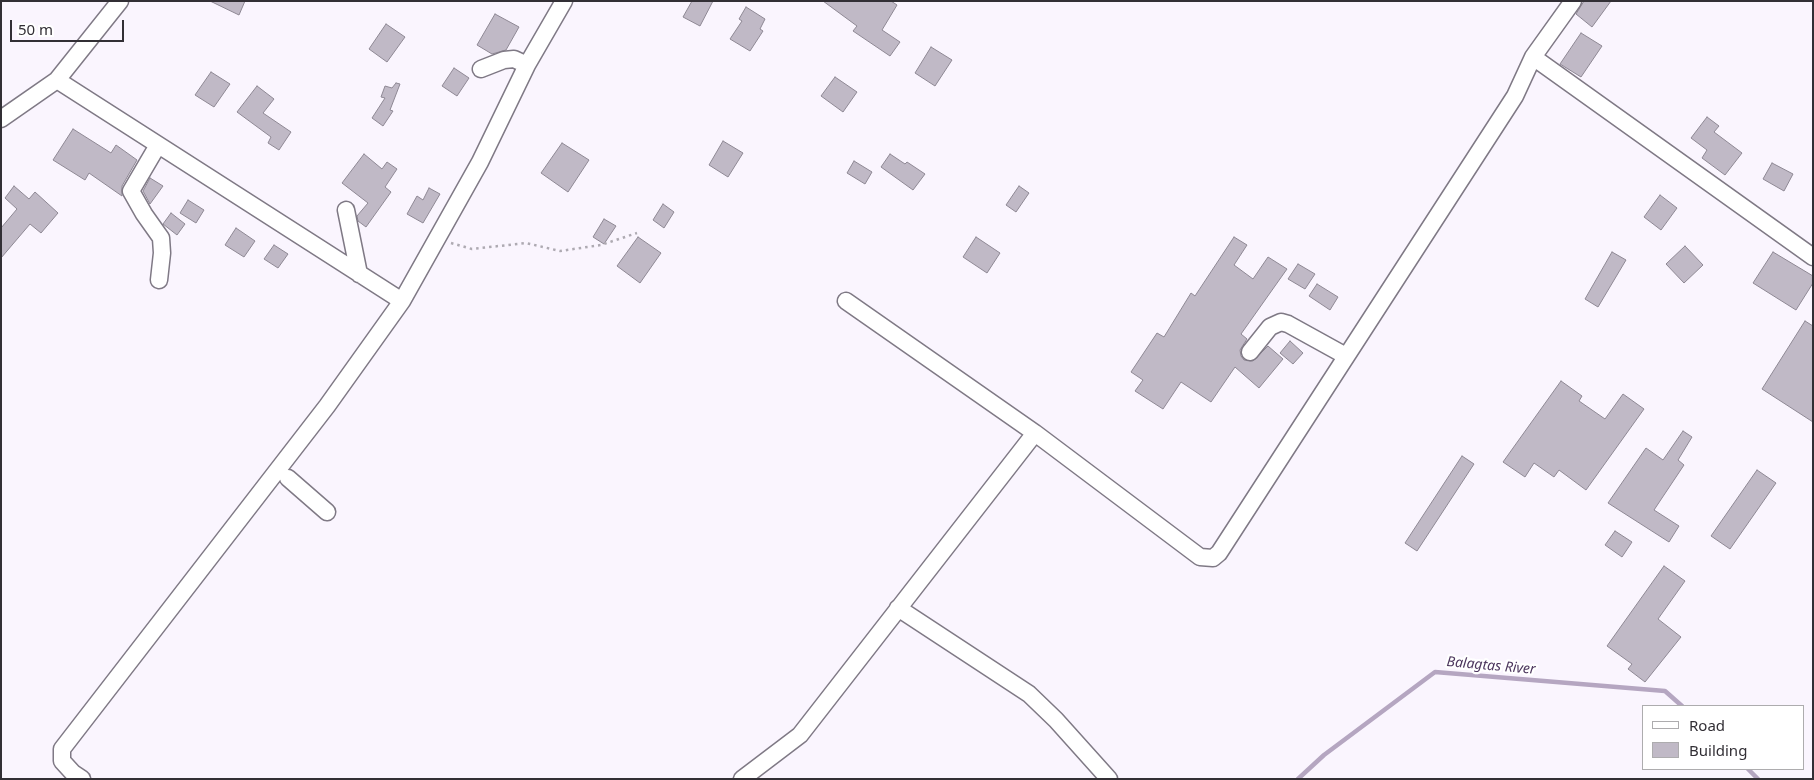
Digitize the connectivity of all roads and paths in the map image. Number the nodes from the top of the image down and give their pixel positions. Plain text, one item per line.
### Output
1 (120, 1) edge
2 (564, 1) edge
3 (1573, 1) edge
4 (1533, 57) junction
5 (527, 65) junction
6 (481, 69) dead end
7 (57, 80) junction
8 (1, 119) edge
9 (158, 145) junction
10 (346, 210) dead end
11 (637, 233) dead end
12 (438, 239) junction
13 (1813, 257) edge
14 (359, 274) junction
15 (159, 280) dead end
16 (402, 301) junction
17 (846, 301) dead end
18 (1250, 352) dead end
19 (1346, 356) junction
20 (1035, 432) junction
21 (282, 473) junction
22 (327, 512) dead end
23 (898, 608) junction
24 (82, 779) edge
25 (742, 779) edge
26 (1108, 779) edge

1 - 7 street
2 - 5 street
3 - 4 street
4 - 13 street
4 - 19 street
5 - 6 street
5 - 12 street
7 - 8 street
7 - 9 street
9 - 14 street
9 - 15 street
10 - 14 street
11 - 12 path
12 - 16 street
14 - 16 street
16 - 21 street
17 - 20 street
18 - 19 street
19 - 20 street
20 - 23 street
21 - 22 street
21 - 24 street
23 - 25 street
23 - 26 street

